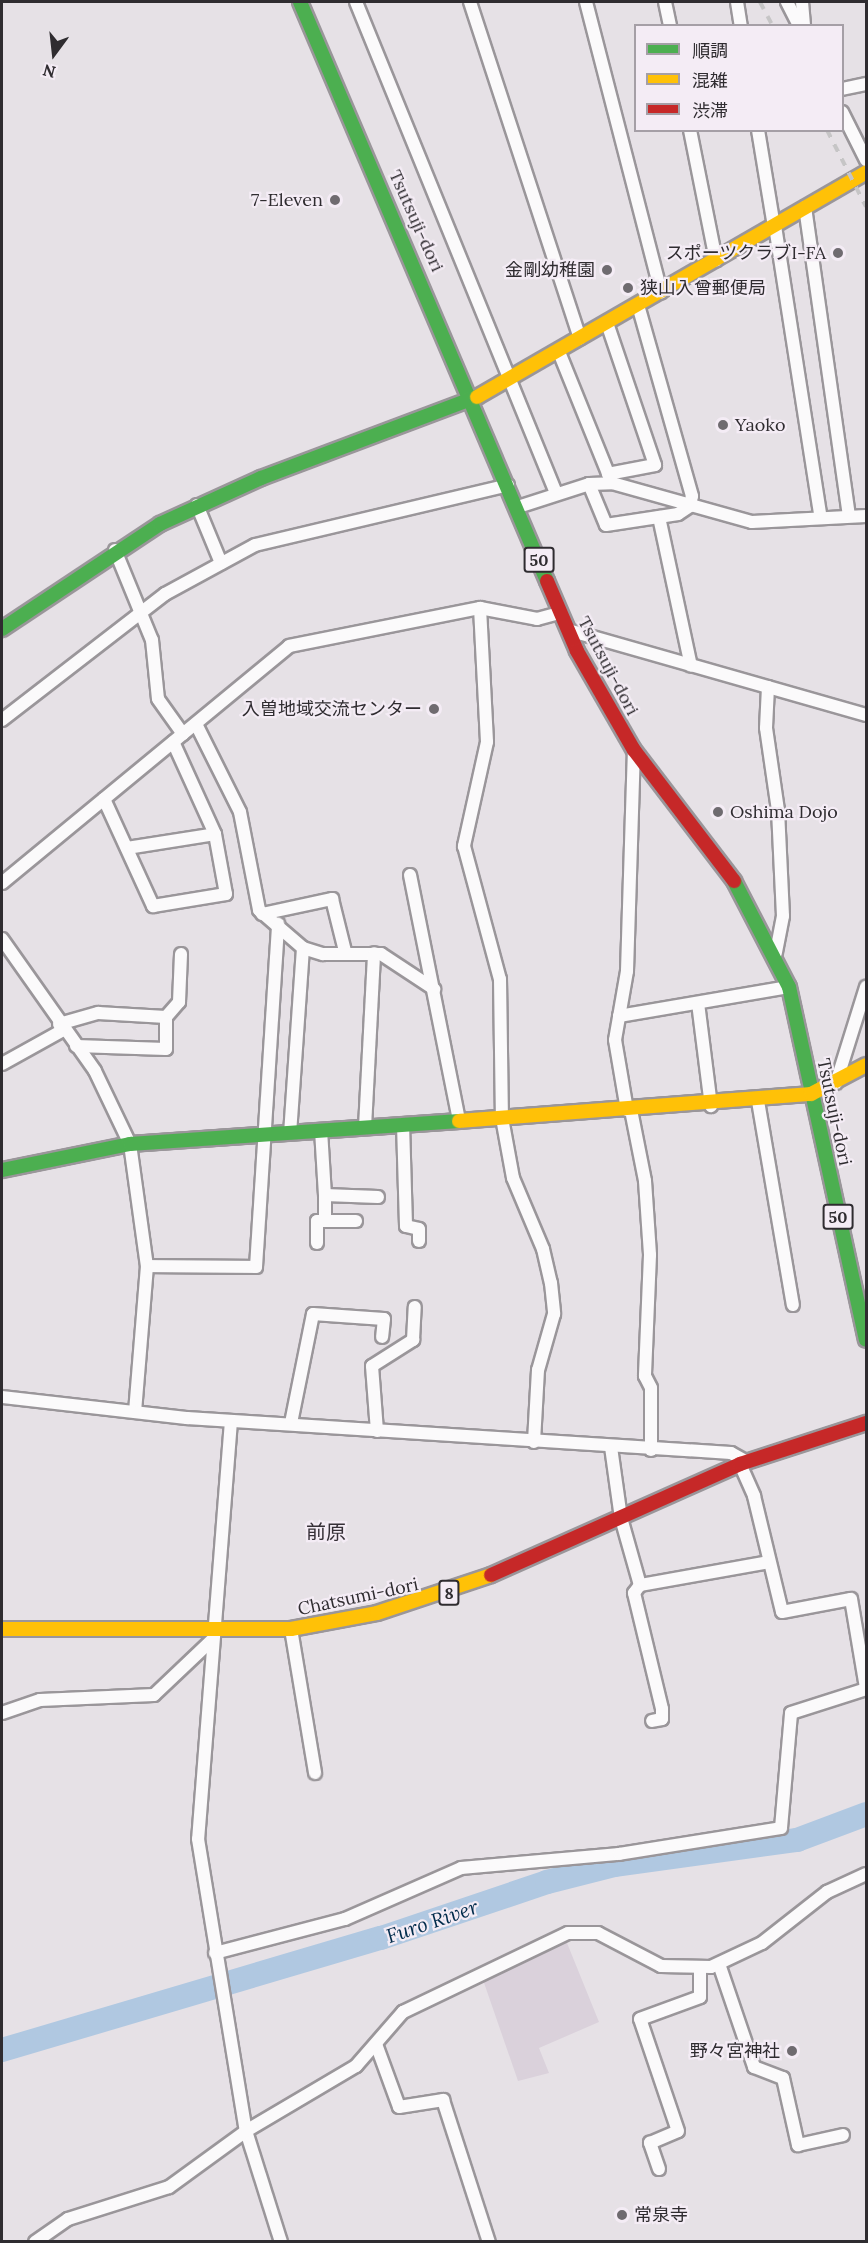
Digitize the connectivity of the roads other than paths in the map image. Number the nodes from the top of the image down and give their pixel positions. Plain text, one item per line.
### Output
1 (300, 2) edge
2 (356, 2) edge
3 (470, 2) edge
4 (586, 2) edge
5 (665, 2) edge
6 (737, 2) edge
7 (787, 2) edge
8 (802, 2) edge
9 (670, 24) edge
10 (741, 24) edge
11 (801, 24) edge
12 (802, 24) edge
13 (867, 84) edge
14 (844, 88) edge
15 (844, 114) edge
16 (690, 132) edge
17 (758, 132) edge
18 (867, 160) edge
19 (867, 172) edge
20 (805, 207) junction
21 (775, 226) junction
22 (716, 260) junction
23 (661, 292) junction
24 (638, 305) junction
25 (607, 323) junction
26 (580, 338) junction
27 (559, 352) junction
28 (511, 379) junction
29 (474, 399) junction
30 (610, 478) junction
31 (589, 484) junction
32 (508, 485) junction
33 (556, 493) junction
34 (197, 505) junction
35 (690, 506) junction
36 (518, 507) junction
37 (820, 514) junction
38 (849, 515) junction
39 (659, 516) junction
40 (867, 516) edge
41 (115, 550) junction
42 (221, 563) junction
43 (480, 608) junction
44 (139, 612) junction
45 (559, 613) junction
46 (2, 629) edge
47 (568, 630) junction
48 (691, 666) junction
49 (768, 687) junction
50 (867, 715) edge
51 (2, 720) edge
52 (196, 724) junction
53 (178, 738) junction
54 (634, 750) junction
55 (104, 799) junction
56 (215, 834) junction
57 (127, 848) junction
58 (410, 875) dead end
59 (2, 883) edge
60 (262, 914) junction
61 (278, 924) junction
62 (2, 939) edge
63 (303, 948) junction
64 (345, 951) junction
65 (776, 952) junction
66 (374, 953) junction
67 (181, 954) dead end
68 (789, 987) junction
69 (867, 987) edge
70 (434, 989) junction
71 (698, 1003) junction
72 (619, 1016) junction
73 (166, 1017) junction
74 (61, 1027) junction
75 (76, 1046) junction
76 (2, 1064) edge
77 (867, 1065) edge
78 (836, 1083) junction
79 (811, 1094) junction
80 (758, 1101) junction
81 (711, 1106) junction
82 (629, 1110) junction
83 (502, 1118) junction
84 (459, 1120) junction
85 (402, 1125) junction
86 (365, 1126) junction
87 (321, 1130) junction
88 (290, 1132) junction
89 (265, 1134) junction
90 (130, 1144) junction
91 (2, 1170) edge
92 (325, 1195) junction
93 (378, 1197) dead end
94 (325, 1220) junction
95 (356, 1221) dead end
96 (419, 1241) dead end
97 (316, 1243) dead end
98 (147, 1266) junction
99 (793, 1305) dead end
100 (415, 1307) dead end
101 (382, 1337) dead end
102 (867, 1340) edge
103 (2, 1397) edge
104 (135, 1412) junction
105 (231, 1421) junction
106 (291, 1423) junction
107 (867, 1423) edge
108 (376, 1431) junction
109 (534, 1442) junction
110 (612, 1447) junction
111 (651, 1450) junction
112 (743, 1463) junction
113 (621, 1518) junction
114 (769, 1562) junction
115 (640, 1585) junction
116 (2, 1629) edge
117 (291, 1629) junction
118 (212, 1637) junction
119 (867, 1689) edge
120 (2, 1713) edge
121 (652, 1721) dead end
122 (315, 1773) dead end
123 (867, 1874) edge
124 (215, 1953) junction
125 (719, 1964) junction
126 (700, 1968) junction
127 (376, 2044) junction
128 (246, 2130) junction
129 (843, 2135) dead end
130 (659, 2169) dead end
131 (34, 2241) edge
132 (281, 2241) edge
133 (489, 2241) edge

1 - 29 main road, Tsutsuji-dori / 50
2 - 28 street
3 - 26 street
4 - 23 street
5 - 9 street
6 - 10 street
7 - 11 street
8 - 12 street
13 - 14 street
15 - 18 street
16 - 22 street
17 - 21 street
19 - 20 main road
20 - 21 main road
20 - 38 street
21 - 22 main road
21 - 37 street
22 - 23 main road
23 - 24 main road
24 - 25 main road
24 - 35 street
25 - 26 main road
25 - 30 street
26 - 27 main road
27 - 28 main road
27 - 30 street
28 - 29 main road
28 - 33 street
29 - 32 main road, Tsutsuji-dori / 50
29 - 34 main road
30 - 31 street
30 - 35 street
31 - 33 street
31 - 39 street
32 - 36 main road, Tsutsuji-dori / 50
32 - 42 street
33 - 36 street
34 - 41 main road
34 - 42 street
35 - 37 street
35 - 39 street
36 - 45 main road, Tsutsuji-dori / 50
37 - 38 street
38 - 40 street
39 - 48 street
41 - 44 street
41 - 46 main road
42 - 44 street
43 - 45 street
43 - 52 street
43 - 83 street
44 - 51 street
44 - 53 street
45 - 47 main road, Tsutsuji-dori / 50
47 - 48 street
47 - 54 main road, Tsutsuji-dori / 50
48 - 49 street
49 - 50 street
49 - 65 street
52 - 53 street
52 - 60 street
53 - 55 street
53 - 56 street
54 - 65 main road, Tsutsuji-dori / 50
54 - 72 street
55 - 57 street
55 - 59 street
56 - 57 street
56 - 57 street
58 - 70 street
60 - 61 street
60 - 64 street
61 - 63 street
61 - 89 street
62 - 74 street
63 - 64 street
63 - 88 street
64 - 66 street
65 - 68 main road, Tsutsuji-dori / 50
66 - 70 street
66 - 86 street
67 - 73 street
68 - 71 street
68 - 79 main road, Tsutsuji-dori / 50
69 - 78 street
70 - 84 street
71 - 72 street
71 - 81 street
72 - 82 street
73 - 74 street
73 - 75 street
74 - 75 street
74 - 76 street
75 - 90 street
77 - 78 main road
78 - 79 main road
79 - 80 main road
79 - 102 main road, Tsutsuji-dori / 50
80 - 81 main road
80 - 99 street
81 - 82 main road
82 - 83 main road
82 - 111 street
83 - 84 main road
83 - 109 street
84 - 85 main road
85 - 86 main road
85 - 96 street
86 - 87 main road
87 - 88 main road
87 - 92 street
88 - 89 main road
89 - 90 main road
89 - 98 street
90 - 91 main road
90 - 98 street
92 - 93 street
92 - 94 street
94 - 95 street
94 - 97 street
98 - 104 street
100 - 108 street
101 - 106 street
103 - 104 street
104 - 105 street
105 - 106 street
105 - 118 street
106 - 108 street
107 - 112 main road, Chatsumi-dori / 8
108 - 109 street
109 - 110 street
110 - 111 street
110 - 113 street
111 - 112 street
112 - 113 main road, Chatsumi-dori / 8
112 - 114 street
113 - 115 street
113 - 117 main road, Chatsumi-dori / 8
114 - 115 street
114 - 119 street
115 - 121 street
116 - 118 main road, Chatsumi-dori / 8
117 - 118 main road, Chatsumi-dori / 8
117 - 122 street
118 - 120 street
118 - 124 street
119 - 124 street
123 - 125 street
124 - 128 street
125 - 126 street
125 - 129 street
126 - 127 street
126 - 130 street
127 - 128 street
127 - 133 street
128 - 131 street
128 - 132 street

